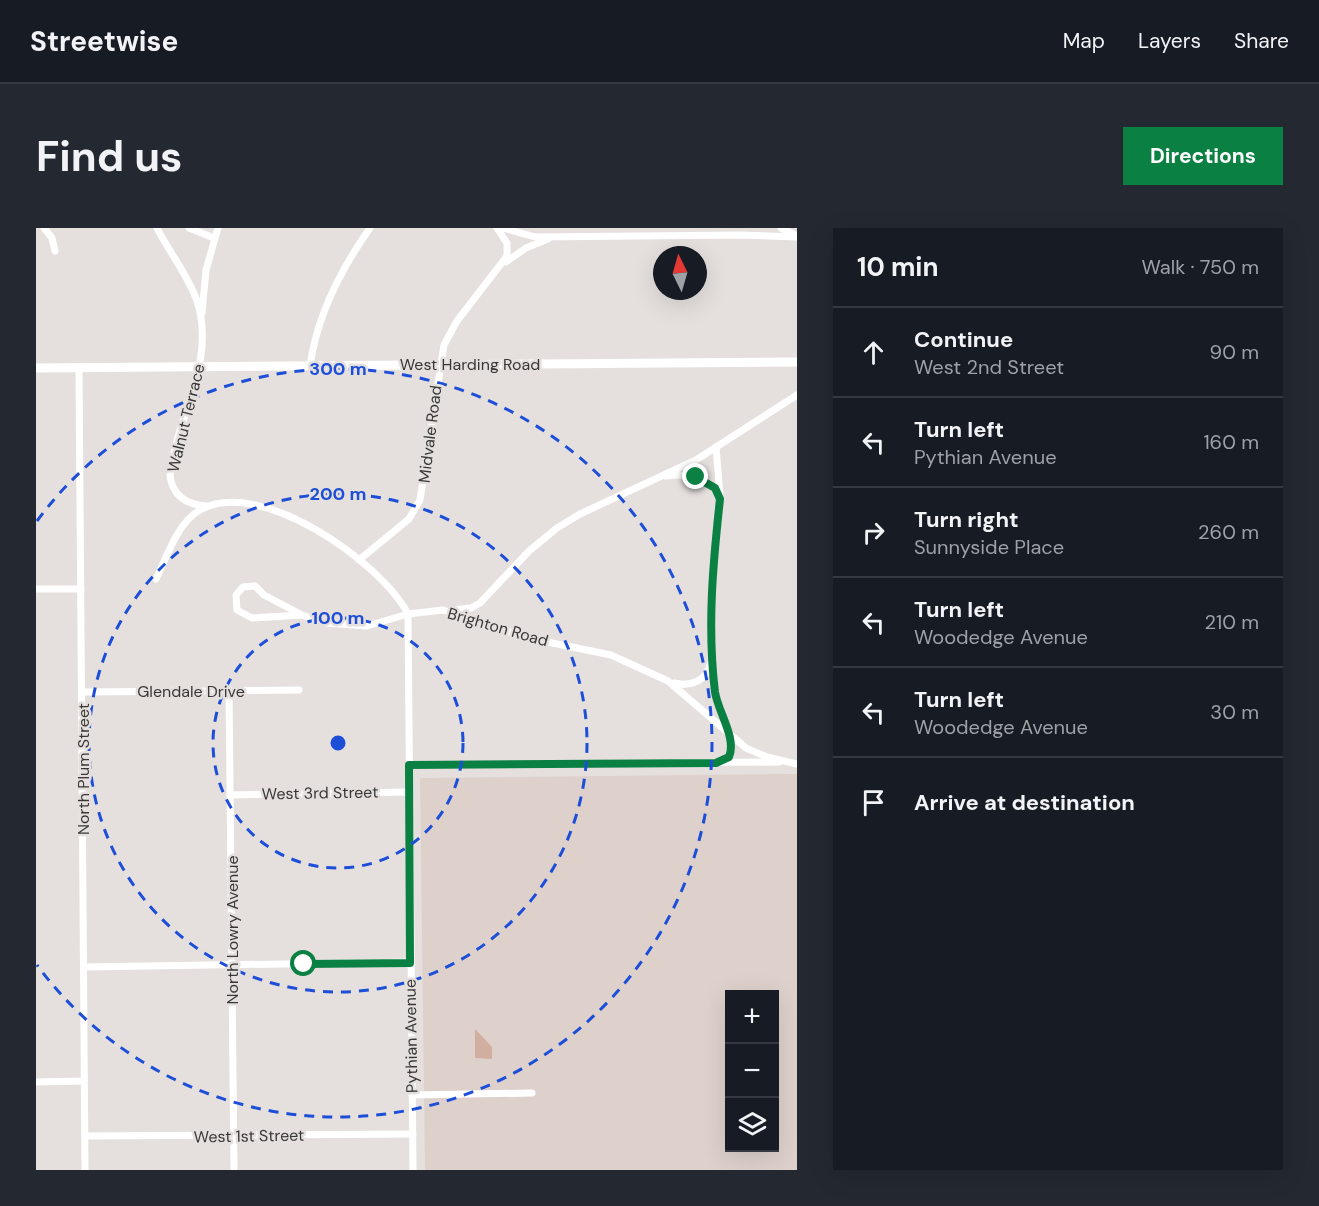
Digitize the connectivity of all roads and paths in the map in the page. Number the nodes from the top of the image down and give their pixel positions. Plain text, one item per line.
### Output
1 (44, 228) edge
2 (157, 228) edge
3 (189, 228) edge
4 (218, 228) edge
5 (370, 228) edge
6 (497, 228) edge
7 (503, 228) edge
8 (781, 228) edge
9 (797, 236) edge
10 (558, 237) junction
11 (214, 238) junction
12 (55, 251) dead end
13 (502, 266) junction
14 (201, 321) junction
15 (797, 362) edge
16 (439, 365) junction
17 (200, 366) junction
18 (310, 366) junction
19 (36, 368) edge
20 (80, 368) junction
21 (797, 395) edge
22 (716, 447) junction
23 (658, 477) junction
24 (720, 499) junction
25 (207, 507) junction
26 (359, 560) junction
27 (156, 579) dead end
28 (36, 589) edge
29 (81, 589) junction
30 (443, 610) junction
31 (408, 614) junction
32 (302, 615) junction
33 (712, 657) junction
34 (668, 681) junction
35 (299, 690) dead end
36 (229, 691) junction
37 (82, 692) junction
38 (727, 732) junction
39 (716, 763) junction
40 (794, 763) edge
41 (409, 765) junction
42 (409, 792) junction
43 (230, 795) junction
44 (410, 963) junction
45 (232, 965) junction
46 (84, 967) junction
47 (84, 1081) junction
48 (36, 1082) edge
49 (532, 1093) dead end
50 (412, 1095) junction
51 (412, 1134) junction
52 (85, 1136) junction
53 (233, 1136) junction
54 (85, 1170) edge
55 (234, 1170) edge
56 (412, 1170) edge

1 - 12 street
2 - 14 street, Walnut Terrace
3 - 11 street
4 - 11 street
5 - 18 street
6 - 13 street
7 - 10 street
8 - 9 street
9 - 10 street
10 - 13 street, Midvale Road
11 - 14 street
13 - 16 street, Midvale Road
14 - 17 street, Walnut Terrace
15 - 16 street, West Harding Road
16 - 18 street, West Harding Road
16 - 26 street, Midvale Road
17 - 18 street, West Harding Road
17 - 20 street, West Harding Road
17 - 25 street, Walnut Terrace
19 - 20 street, West Harding Road
20 - 29 street, North Plum Street
21 - 22 street
22 - 23 street
22 - 24 street
23 - 24 street
23 - 30 street
24 - 33 street
25 - 26 street
25 - 27 street
26 - 31 street
28 - 29 street
29 - 37 street, North Plum Street
30 - 31 street, Brighton Road
30 - 34 street, Brighton Road
31 - 32 street, Brighton Road
31 - 41 street, Pythian Avenue
32 - 32 street
33 - 34 street
33 - 38 street
34 - 38 street, Brighton Road
35 - 36 street, Glendale Drive
36 - 37 street, Glendale Drive
36 - 43 street, North Lowry Avenue
37 - 46 street, North Plum Street
38 - 39 street
38 - 40 street, Brighton Road
39 - 40 street
39 - 41 street
41 - 42 street, Pythian Avenue
42 - 43 street, West 3rd Street
42 - 44 street, Pythian Avenue
43 - 45 street, North Lowry Avenue
44 - 45 street
44 - 50 street, Pythian Avenue
45 - 46 street
45 - 53 street, North Lowry Avenue
46 - 47 street, North Plum Street
47 - 48 street
47 - 52 street, North Plum Street
49 - 50 street
50 - 51 street, Pythian Avenue
51 - 53 street, West 1st Street
51 - 56 street, Pythian Avenue
52 - 53 street, West 1st Street
52 - 54 street, North Plum Street
53 - 55 street, North Lowry Avenue

